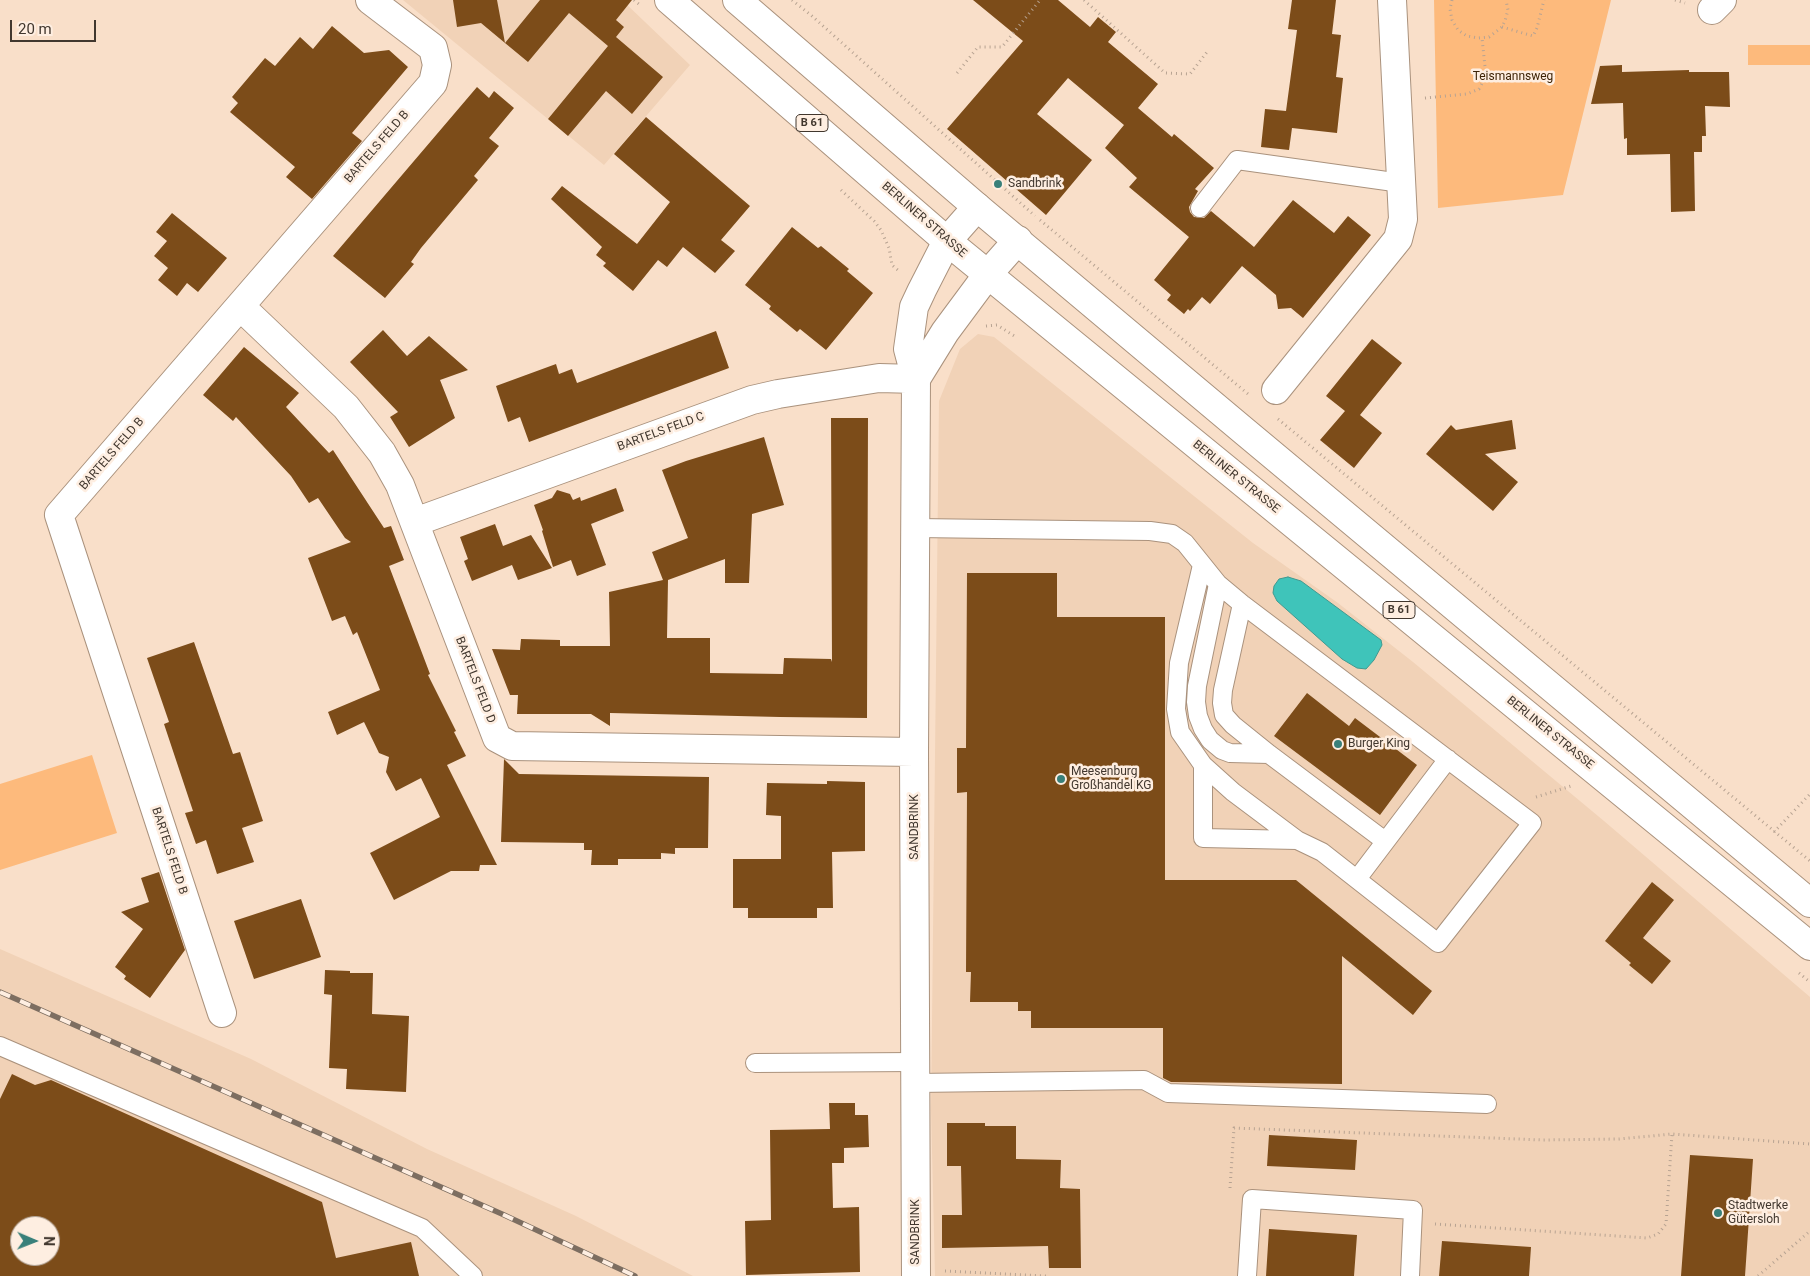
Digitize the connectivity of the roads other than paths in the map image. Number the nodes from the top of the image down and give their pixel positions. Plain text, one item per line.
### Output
1 (370, 0) edge
2 (669, 0) edge
3 (1392, 0) edge
4 (740, 1) edge
5 (1401, 183) junction
6 (977, 207) junction
7 (1200, 208) dead end
8 (1018, 240) junction
9 (947, 241) junction
10 (988, 274) junction
11 (240, 306) junction
12 (916, 378) junction
13 (1274, 402) road end
14 (415, 522) junction
15 (916, 528) junction
16 (1202, 564) junction
17 (1218, 584) junction
18 (1242, 604) junction
19 (914, 752) junction
20 (1269, 754) junction
21 (1448, 759) junction
22 (1203, 765) junction
23 (1297, 840) junction
24 (1385, 841) junction
25 (1357, 879) junction
26 (1810, 903) edge
27 (1810, 946) edge
28 (222, 1013) dead end
29 (0, 1046) edge
30 (755, 1063) dead end
31 (916, 1073) junction
32 (1487, 1104) dead end
33 (916, 1273) edge
34 (473, 1276) edge
35 (1247, 1276) edge
36 (1410, 1276) edge

1 - 11 street, BARTELS FELD B
2 - 9 street, BERLINER STRASSE / B 61
3 - 5 street
4 - 6 street
5 - 7 lane
5 - 13 street
6 - 8 street
6 - 9 street, SANDBRINK
8 - 10 street
8 - 26 street
9 - 10 street, BERLINER STRASSE / B 61
9 - 12 street, SANDBRINK
10 - 12 street
10 - 27 street, BERLINER STRASSE / B 61
11 - 14 street, BARTELS FELD D
11 - 28 street, BARTELS FELD B
12 - 14 street, BARTELS FELD C
12 - 15 street, SANDBRINK
14 - 19 street, BARTELS FELD D
15 - 16 lane
15 - 19 street, SANDBRINK
16 - 17 lane
16 - 22 lane
17 - 18 lane
17 - 20 lane
18 - 20 lane
18 - 21 lane
19 - 31 street, SANDBRINK
20 - 24 lane
21 - 24 lane
21 - 25 lane
22 - 23 lane
22 - 23 lane
23 - 25 lane
24 - 25 lane
29 - 34 lane
30 - 31 lane
31 - 32 lane
31 - 33 street, SANDBRINK
35 - 36 lane

